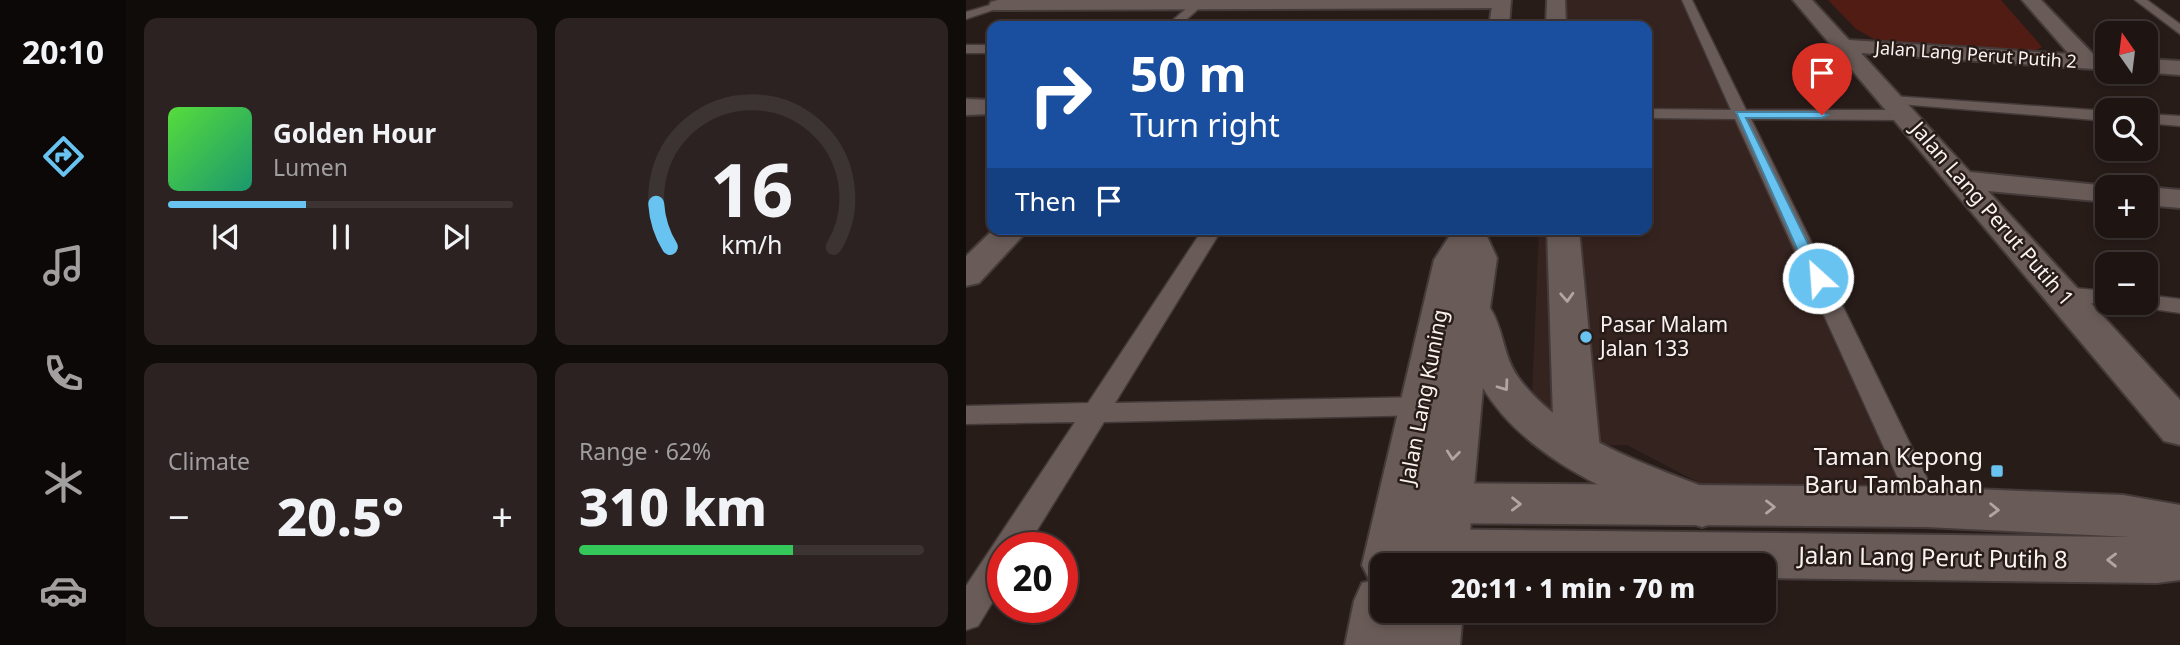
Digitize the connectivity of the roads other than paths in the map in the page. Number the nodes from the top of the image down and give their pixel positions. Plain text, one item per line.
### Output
1 (1018, 0) edge
2 (1556, 0) edge
3 (1687, 0) edge
4 (1802, 0) edge
5 (2031, 0) edge
6 (2140, 0) edge
7 (1502, 1) edge
8 (1198, 4) junction
9 (998, 6) junction
10 (966, 16) edge
11 (1178, 21) edge
12 (1500, 21) edge
13 (1556, 21) edge
14 (2180, 30) edge
15 (1845, 46) junction
16 (966, 49) edge
17 (987, 49) edge
18 (2095, 59) edge
19 (2095, 62) edge
20 (2158, 67) edge
21 (2180, 68) edge
22 (966, 107) edge
23 (987, 107) edge
24 (1899, 108) junction
25 (1652, 114) edge
26 (1739, 115) junction
27 (2095, 116) edge
28 (2158, 120) edge
29 (2180, 121) edge
30 (1962, 180) junction
31 (2095, 192) edge
32 (2158, 197) edge
33 (2180, 199) edge
34 (1007, 235) edge
35 (1209, 235) edge
36 (1468, 235) edge
37 (1472, 235) edge
38 (1563, 235) edge
39 (966, 275) edge
40 (2062, 293) junction
41 (2095, 297) edge
42 (1472, 300) junction
43 (2158, 303) edge
44 (2180, 306) edge
45 (1440, 406) junction
46 (1096, 412) junction
47 (966, 415) edge
48 (2180, 429) edge
49 (1577, 450) junction
50 (1702, 507) junction
51 (1926, 507) junction
52 (2180, 526) edge
53 (1019, 532) edge
54 (1414, 549) edge
55 (2180, 557) edge
56 (987, 583) edge
57 (966, 615) edge
58 (1434, 623) edge
59 (1374, 645) edge
60 (1431, 645) edge

1 - 9 lane
2 - 13 street
3 - 26 lane
4 - 15 street, Jalan Lang Perut Putih 1
5 - 18 street
6 - 14 lane
7 - 8 street
7 - 12 street
8 - 9 street
8 - 11 lane
9 - 10 lane
15 - 19 street, Jalan Lang Perut Putih 2
15 - 24 street, Jalan Lang Perut Putih 1
16 - 17 lane
20 - 21 street
22 - 23 street
24 - 26 lane
24 - 27 lane
24 - 30 street, Jalan Lang Perut Putih 1
25 - 26 lane
26 - 51 lane
28 - 29 lane
30 - 31 street
30 - 40 street, Jalan Lang Perut Putih 1
32 - 33 street
34 - 39 street
35 - 46 lane
36 - 45 street, Jalan Lang Kuning
37 - 42 street, Jalan Lang Kuning
38 -> 49 street
40 - 41 lane
40 - 48 street, Jalan Lang Perut Putih 1
42 - 45 street, Jalan Lang Kuning
42 -> 49 street
43 - 44 lane
45 - 46 lane
45 - 54 street, Jalan Lang Kuning
46 - 47 lane
46 - 53 lane
49 - 50 street
50 -> 51 street
54 -> 50 street
51 -> 52 street
55 -> 54 street, Jalan Lang Perut Putih 8
54 - 59 street, Jalan Lang Kuning
56 - 57 lane
58 - 60 street

